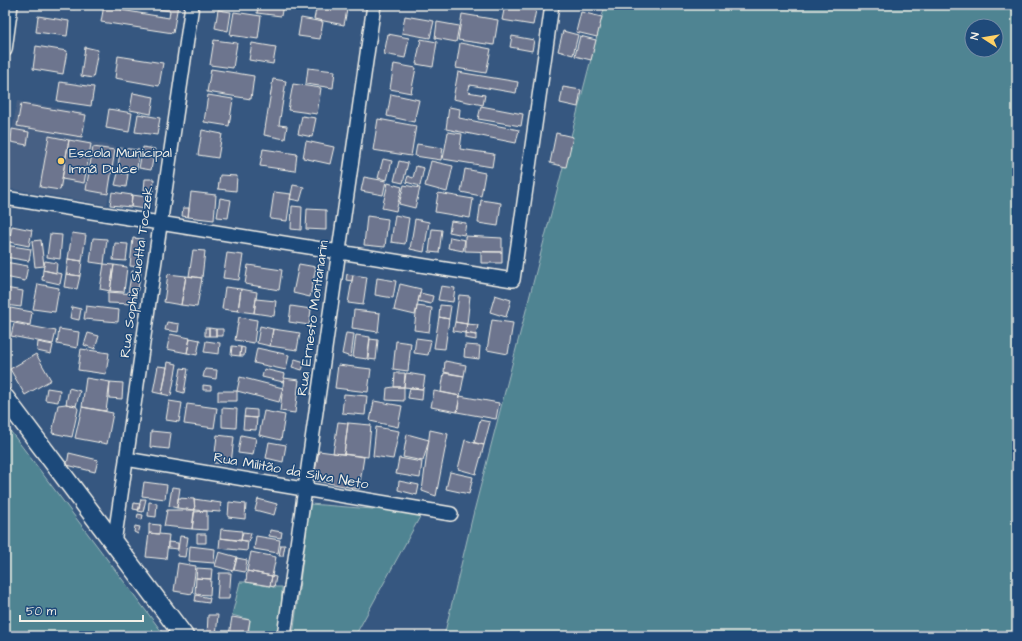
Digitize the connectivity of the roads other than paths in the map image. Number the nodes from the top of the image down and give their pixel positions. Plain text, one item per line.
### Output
1 (12, 5) edge
2 (192, 5) edge
3 (374, 5) edge
4 (552, 5) edge
5 (5, 50) edge
6 (5, 198) edge
7 (160, 223) junction
8 (339, 252) junction
9 (5, 398) edge
10 (126, 459) junction
11 (305, 489) junction
12 (451, 514) dead end
13 (114, 543) junction
14 (184, 636) edge
15 (284, 636) edge

1 - 5 street
2 - 7 street, Rua Sophia Suotta Toczek
3 - 8 street, Rua Ernesto Montanarin
4 - 8 street
6 - 7 street
7 - 8 street
7 - 10 street, Rua Sophia Suotta Toczek
8 - 11 street, Rua Ernesto Montanarin
9 - 13 main road
10 - 11 street, Rua Militão da Silva Neto
10 - 13 street, Rua Sophia Suotta Toczek
11 - 12 street, Rua Militão da Silva Neto
11 - 15 street, Rua Ernesto Montanarin
13 - 14 main road

